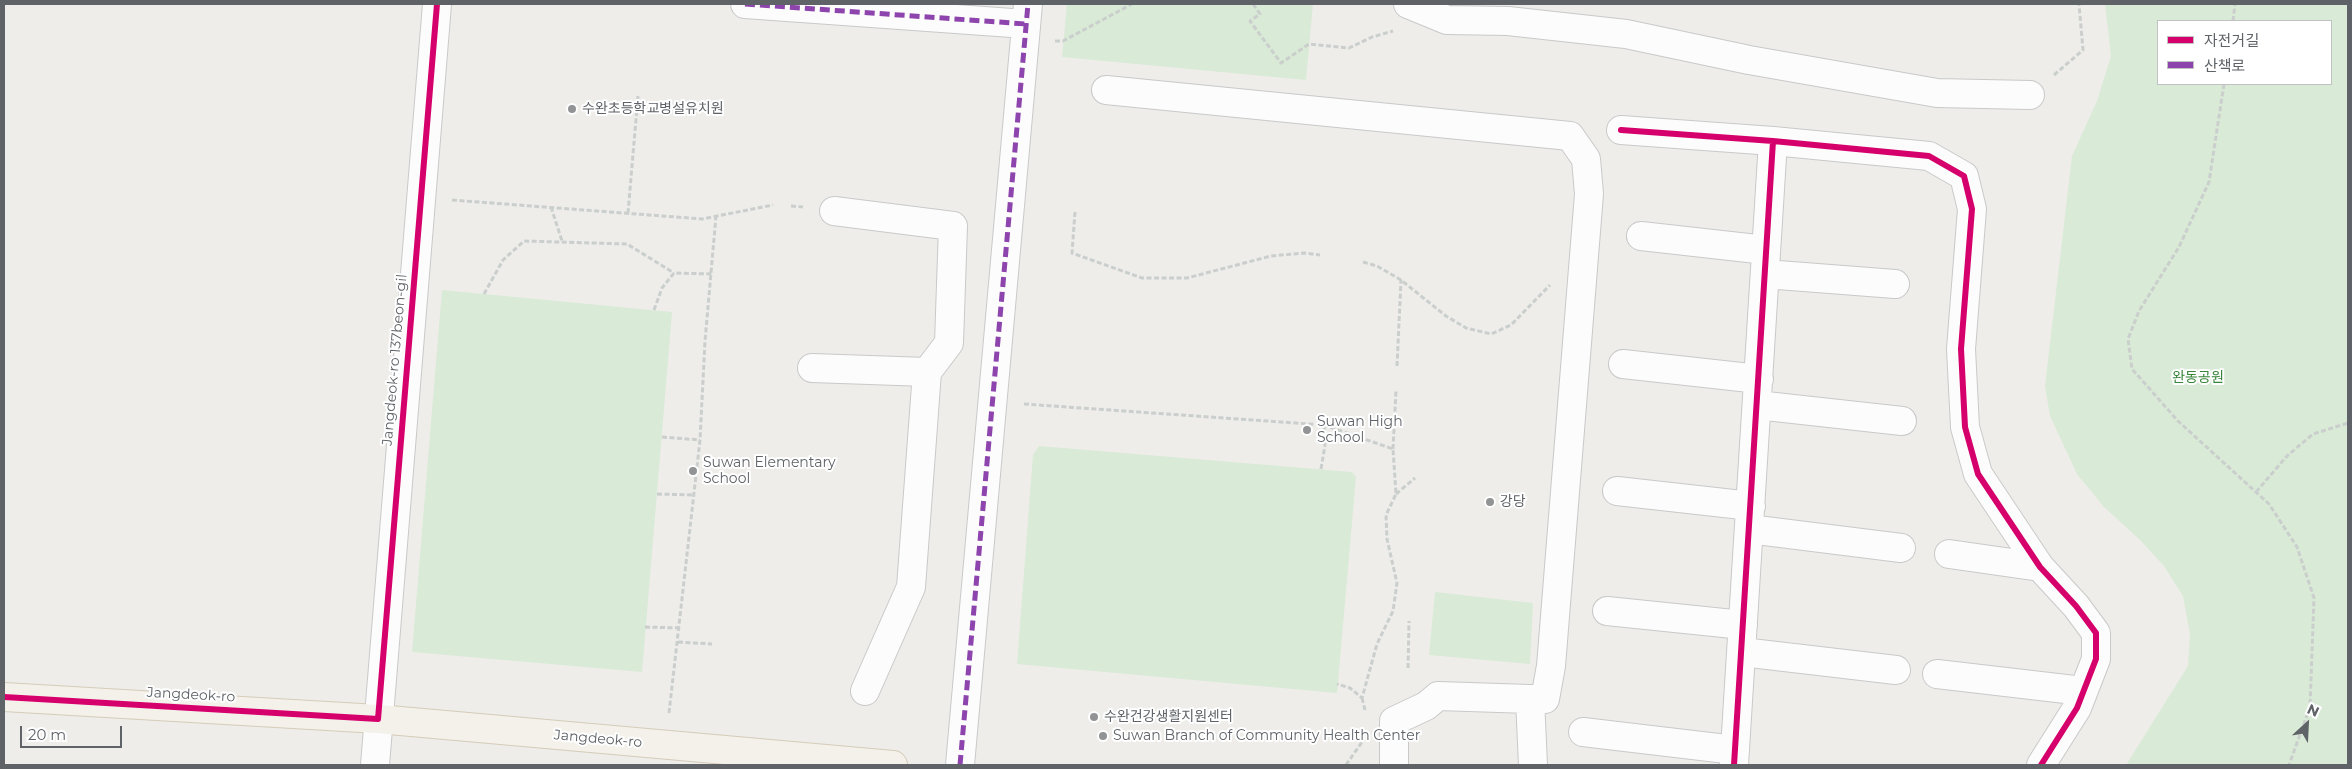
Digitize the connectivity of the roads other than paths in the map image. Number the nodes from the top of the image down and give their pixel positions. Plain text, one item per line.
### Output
1 (437, 4) edge
2 (745, 4) edge
3 (1415, 7) edge
4 (1026, 22) edge
5 (1106, 90) dead end
6 (2030, 95) road end
7 (1621, 130) dead end
8 (1773, 141) junction
9 (834, 211) dead end
10 (1641, 236) dead end
11 (1765, 262) junction
12 (1895, 284) dead end
13 (1623, 364) dead end
14 (812, 368) dead end
15 (926, 372) junction
16 (1759, 378) junction
17 (1756, 405) junction
18 (1902, 421) dead end
19 (1616, 491) dead end
20 (1750, 517) junction
21 (1901, 548) dead end
22 (1949, 554) dead end
23 (2040, 567) junction
24 (1607, 611) dead end
25 (1743, 625) junction
26 (1742, 652) junction
27 (1896, 670) dead end
28 (1937, 674) dead end
29 (865, 691) dead end
30 (2083, 691) junction
31 (4, 697) edge
32 (1530, 699) junction
33 (378, 719) junction
34 (1583, 732) dead end
35 (1735, 758) edge
36 (1396, 764) edge
37 (375, 765) edge
38 (892, 765) edge
39 (960, 765) edge
40 (1533, 765) edge
41 (2041, 765) edge

1 - 33 street, Jangdeok-ro 137beon-gil
2 - 4 street
3 - 6 street
4 - 39 street
5 - 32 street
7 - 8 street
8 - 11 street
8 - 23 street
9 - 15 street
10 - 11 street
11 - 12 street
11 - 16 street
13 - 16 street
14 - 15 street
15 - 29 street
16 - 17 street
17 - 18 street
17 - 20 street
19 - 20 street
20 - 21 street
20 - 25 street
22 - 23 street
23 - 30 street
24 - 25 street
25 - 26 street
26 - 27 street
26 - 35 street
28 - 30 street
30 - 41 street
31 - 33 main road, Jangdeok-ro
32 - 36 street
32 - 40 street
33 - 37 street, Jangdeok-ro 137beon-gil
33 - 38 main road, Jangdeok-ro
34 - 35 street

